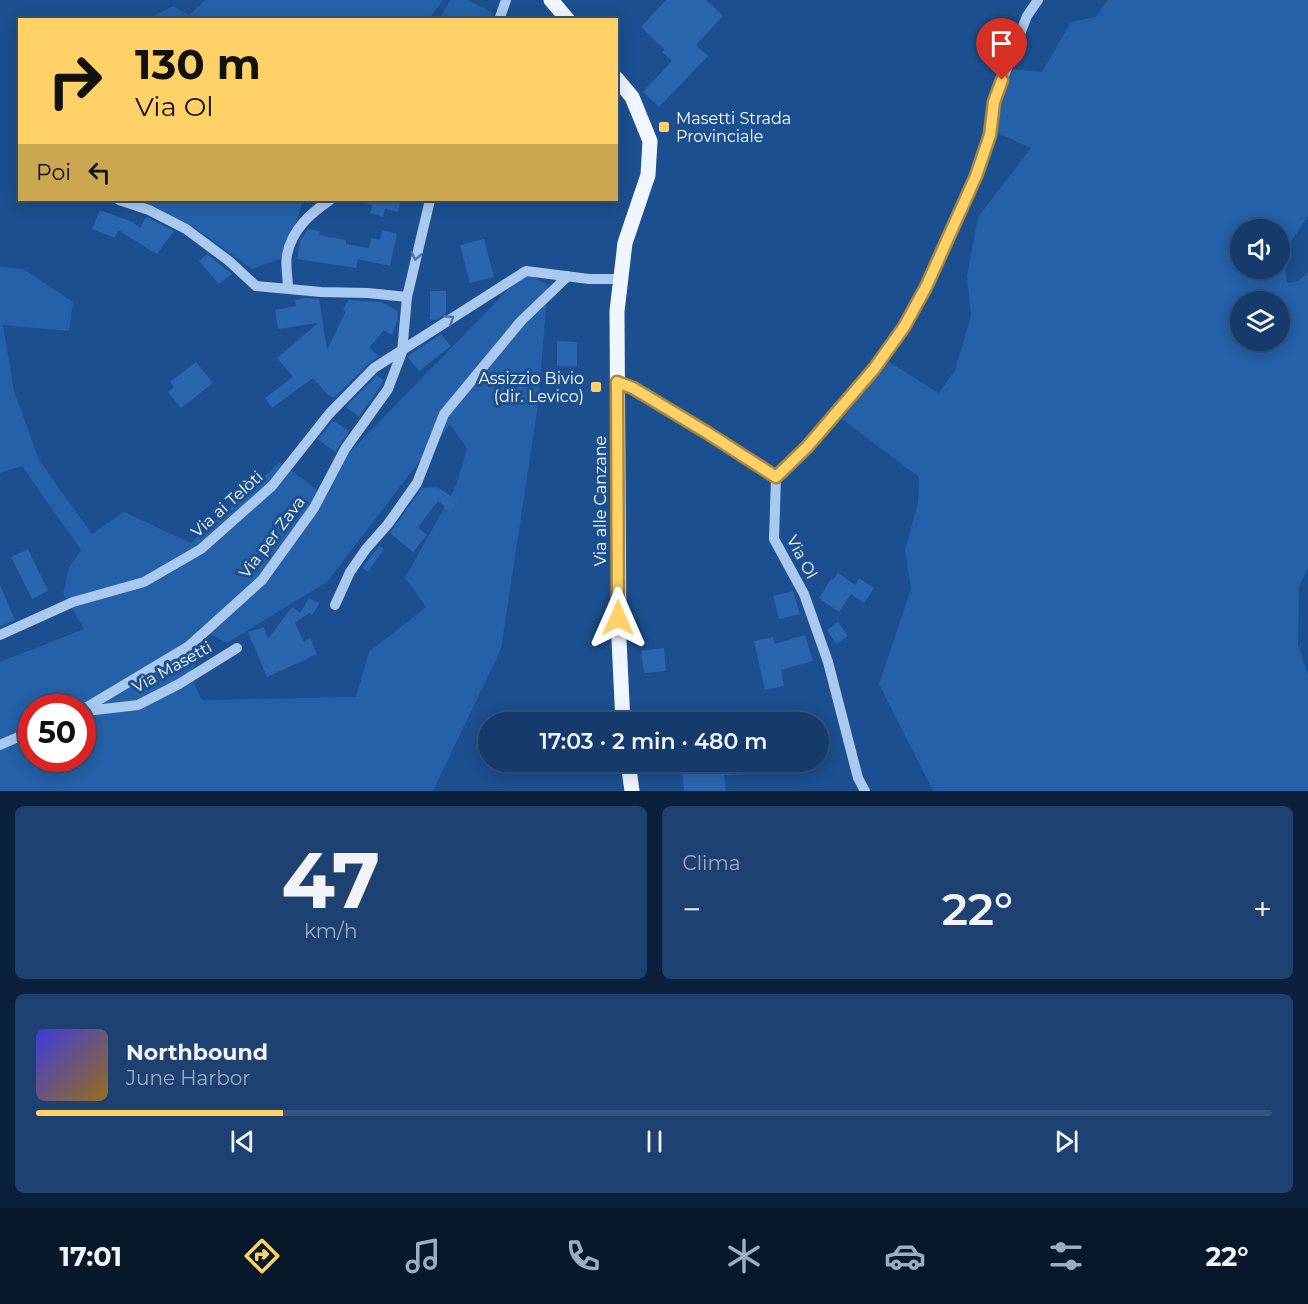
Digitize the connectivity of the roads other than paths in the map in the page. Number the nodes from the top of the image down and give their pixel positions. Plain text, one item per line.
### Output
1 (506, 0) edge
2 (551, 0) edge
3 (1038, 0) edge
4 (499, 18) edge
5 (566, 18) edge
6 (618, 80) edge
7 (122, 201) edge
8 (329, 201) edge
9 (430, 201) edge
10 (568, 276) junction
11 (620, 279) junction
12 (288, 288) junction
13 (407, 297) junction
14 (402, 352) junction
15 (617, 382) junction
16 (776, 477) junction
17 (335, 605) dead end
18 (0, 635) edge
19 (237, 648) dead end
20 (96, 702) edge
21 (96, 709) edge
22 (622, 712) edge
23 (18, 737) edge
24 (0, 745) edge
25 (629, 772) edge
26 (632, 791) edge
27 (865, 791) edge

1 - 4 street
2 - 5 main road
3 - 16 street
6 - 11 main road, Via alle Canzane
7 - 12 street
8 - 12 street
9 -> 13 street, Via per Zava
10 - 11 street, Via ai Telòti
14 -> 10 street, Via ai Telòti
10 - 17 street
11 - 15 main road, Via alle Canzane
12 - 13 street
13 - 14 street, Via per Zava
14 - 18 street, Via ai Telòti
14 - 20 street, Via per Zava
15 - 16 street
15 - 22 main road, Via alle Canzane
16 - 27 street, Via Ol
19 - 21 street, Via Masetti
23 - 24 street
25 - 26 main road

